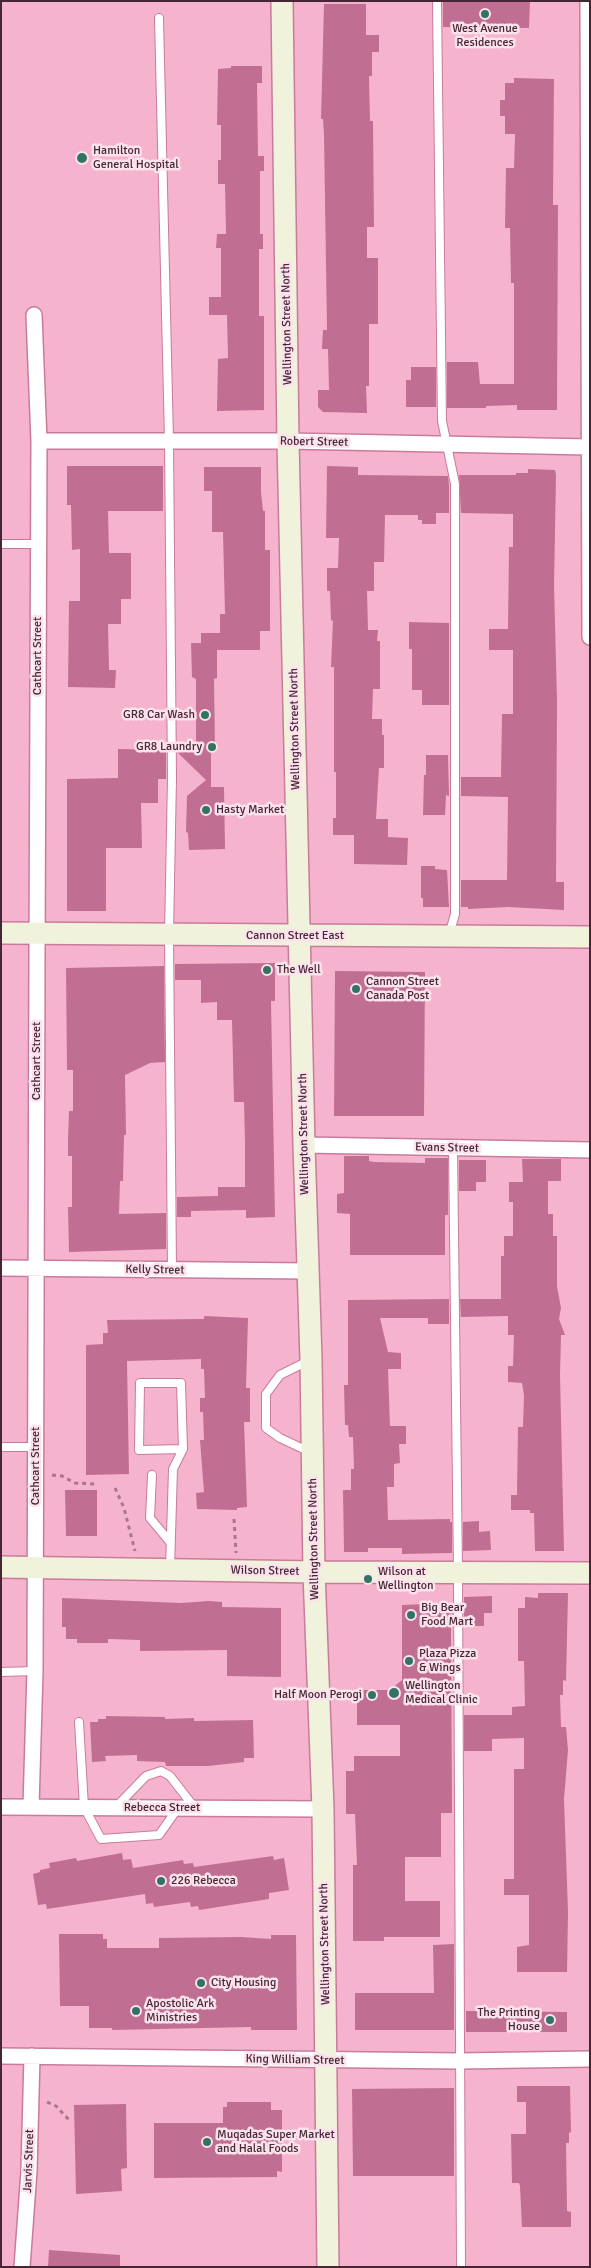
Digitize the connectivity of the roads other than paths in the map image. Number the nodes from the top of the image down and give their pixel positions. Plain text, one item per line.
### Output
1 (282, 1) edge
2 (437, 1) edge
3 (588, 1) edge
4 (158, 18) dead end
5 (34, 315) dead end
6 (169, 440) junction
7 (39, 441) junction
8 (288, 441) junction
9 (446, 445) junction
10 (589, 447) edge
11 (1, 544) edge
12 (38, 544) junction
13 (590, 638) edge
14 (1, 933) edge
15 (37, 934) junction
16 (169, 934) junction
17 (301, 936) junction
18 (449, 937) junction
19 (590, 937) edge
20 (304, 1145) junction
21 (453, 1148) junction
22 (590, 1150) edge
23 (1, 1268) edge
24 (36, 1269) junction
25 (172, 1270) junction
26 (308, 1272) junction
27 (311, 1359) junction
28 (1, 1447) edge
29 (36, 1447) junction
30 (183, 1449) junction
31 (312, 1453) junction
32 (152, 1475) dead end
33 (170, 1542) junction
34 (1, 1567) edge
35 (34, 1567) junction
36 (170, 1569) junction
37 (314, 1572) junction
38 (458, 1572) junction
39 (590, 1573) edge
40 (1, 1672) edge
41 (35, 1672) junction
42 (79, 1722) dead end
43 (1, 1807) edge
44 (31, 1807) junction
45 (84, 1807) junction
46 (116, 1807) junction
47 (178, 1808) junction
48 (194, 1808) junction
49 (323, 1808) junction
50 (1, 2056) edge
51 (32, 2056) junction
52 (590, 2058) edge
53 (327, 2060) junction
54 (460, 2061) junction
55 (22, 2267) edge
56 (328, 2267) edge
57 (461, 2267) edge

1 - 8 main road, Wellington Street North
2 - 9 lane
3 - 10 street
4 - 6 lane
5 - 7 street, Cathcart Street
6 - 7 street, Robert Street
6 - 8 street, Robert Street
6 - 16 lane
7 - 12 street, Cathcart Street
8 - 9 street, Robert Street
8 - 17 main road, Wellington Street North
9 - 10 street, Robert Street
9 - 18 lane
10 - 13 street
11 - 12 lane
12 - 15 street, Cathcart Street
14 - 15 main road, Cannon Street East
15 - 16 main road, Cannon Street East
15 - 24 street, Cathcart Street
16 - 17 main road, Cannon Street East
16 - 25 lane
17 - 18 main road, Cannon Street East
17 - 20 main road, Wellington Street North
18 - 19 main road, Cannon Street East
20 - 21 street, Evans Street
20 - 26 main road, Wellington Street North
21 - 22 street, Evans Street
21 - 38 lane
23 - 24 street, Kelly Street
24 - 25 street, Kelly Street
24 - 29 street, Cathcart Street
25 - 26 street, Kelly Street
26 - 27 main road, Wellington Street North
27 - 31 main road, Wellington Street North
27 - 31 lane
28 - 29 lane
29 - 35 street, Cathcart Street
30 - 30 lane
30 - 33 lane
31 - 37 main road, Wellington Street North
32 - 33 lane
33 - 36 lane
34 - 35 main road, Wilson Street
35 - 36 main road, Wilson Street
35 - 41 street, Cathcart Street
36 - 37 main road, Wilson Street
37 - 38 main road, Wilson Street
37 - 49 main road, Wellington Street North
38 - 39 main road, Wilson Street
38 - 54 lane
40 - 41 lane
41 - 44 street, Cathcart Street
42 - 45 lane
43 - 44 street, Rebecca Street
44 - 45 street, Rebecca Street
45 - 46 street, Rebecca Street
45 - 47 lane
46 - 47 street, Rebecca Street
46 - 48 lane
47 - 48 street, Rebecca Street
48 - 49 street, Rebecca Street
49 - 53 main road, Wellington Street North
50 - 51 street, King William Street
51 - 53 street, King William Street
51 - 55 street, Jarvis Street
52 - 54 street, King William Street
53 - 54 street, King William Street
53 - 56 main road, Wellington Street North
54 - 57 lane

